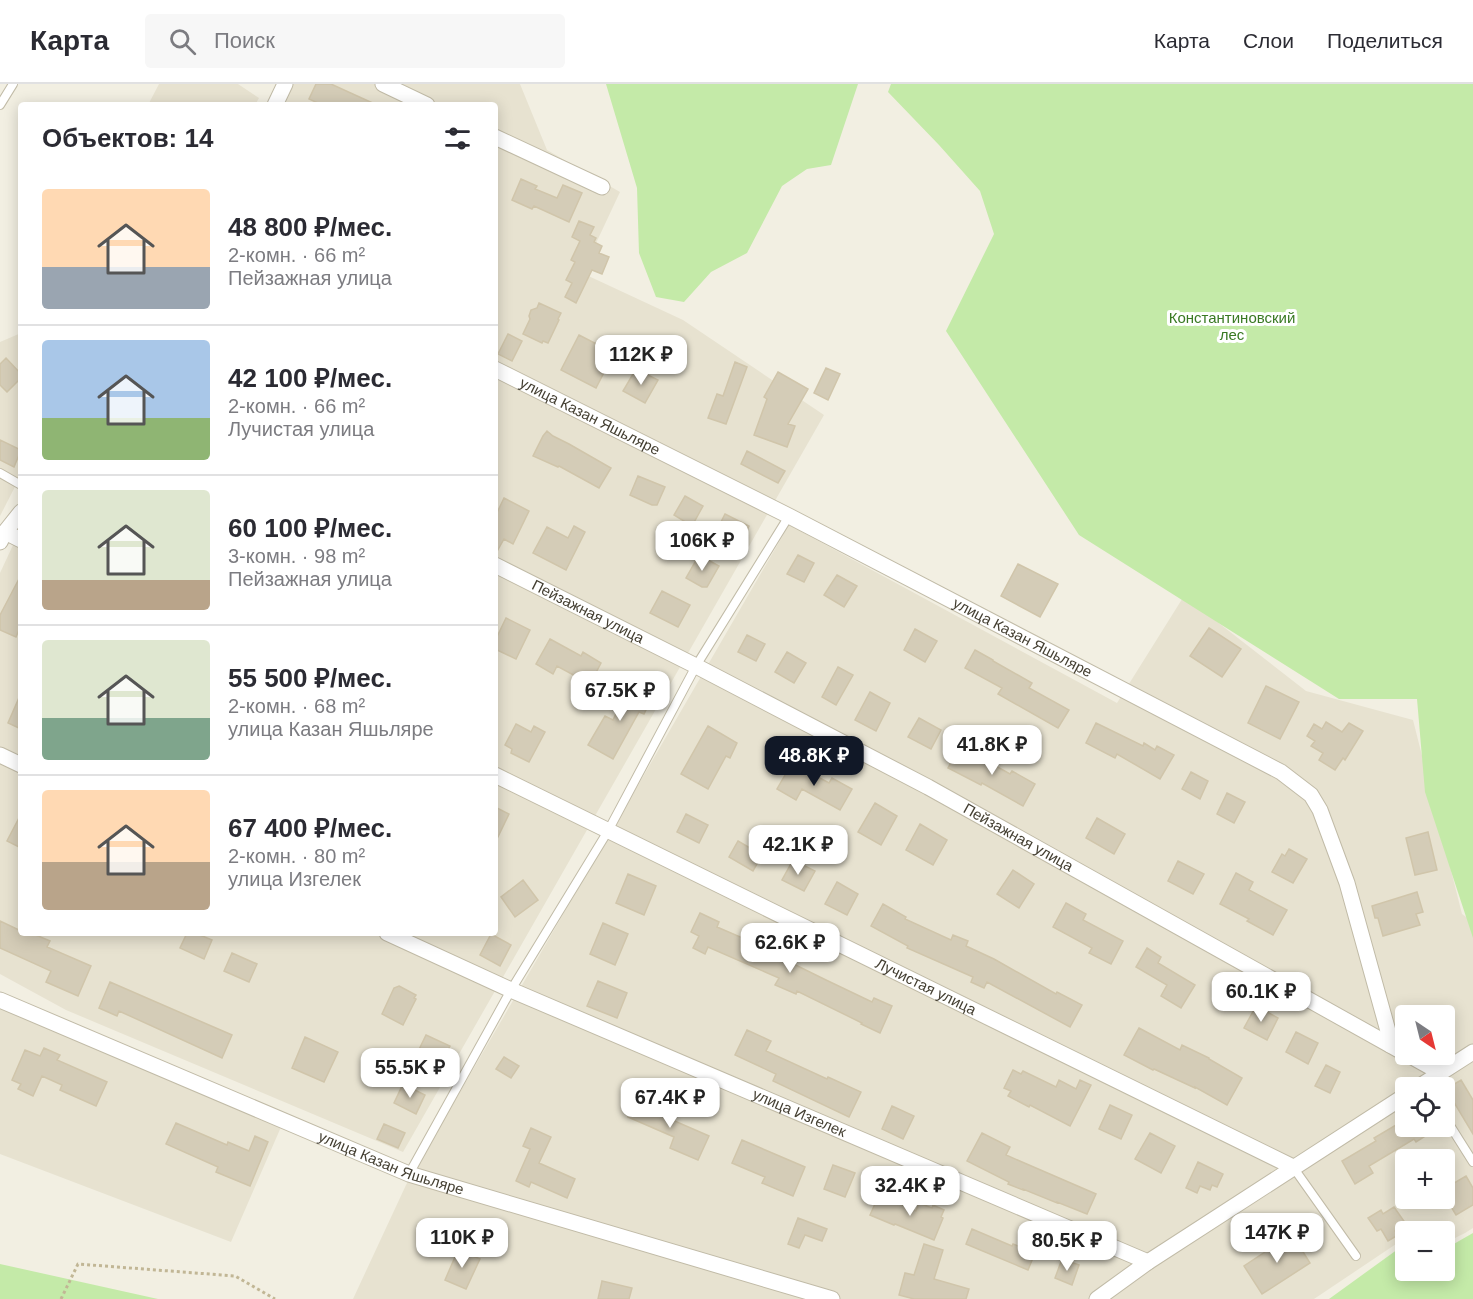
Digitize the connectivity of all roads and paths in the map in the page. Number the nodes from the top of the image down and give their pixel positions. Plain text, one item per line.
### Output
1 (13, 84) edge
2 (285, 84) edge
3 (383, 84) edge
4 (276, 102) edge
5 (421, 102) edge
6 (0, 105) edge
7 (498, 138) edge
8 (602, 187) dead end
9 (498, 370) edge
10 (0, 474) edge
11 (18, 483) edge
12 (18, 516) edge
13 (789, 516) junction
14 (2, 537) edge
15 (18, 540) edge
16 (498, 567) edge
17 (696, 666) junction
18 (0, 755) edge
19 (18, 764) edge
20 (498, 776) edge
21 (608, 831) junction
22 (394, 936) edge
23 (511, 990) junction
24 (0, 1000) edge
25 (1390, 1045) junction
26 (1395, 1048) edge
27 (1473, 1052) edge
28 (1426, 1065) edge
29 (1441, 1073) junction
30 (1435, 1077) edge
31 (1395, 1102) edge
32 (1455, 1133) edge
33 (1473, 1161) edge
34 (1293, 1167) junction
35 (409, 1174) junction
36 (1356, 1256) dead end
37 (1148, 1262) junction
38 (60, 1299) edge
39 (275, 1299) edge
40 (832, 1299) edge
41 (1097, 1299) edge

1 - 6 lane
2 - 4 street
3 - 5 street
7 - 8 street
9 - 13 street, улица Казан Яшьляре
10 - 11 lane
12 - 14 street
13 - 17 lane
13 - 25 street, улица Казан Яшьляре
14 - 15 street
16 - 17 street, Пейзажная улица
17 - 21 lane
17 - 25 street, Пейзажная улица
18 - 19 street
20 - 21 street, Лучистая улица
21 - 23 lane
21 - 34 street, Лучистая улица
22 - 23 street, улица Изгелек
23 - 35 lane
23 - 37 street, улица Изгелек
24 - 35 street, улица Казан Яшьляре
25 - 26 street, Пейзажная улица
27 - 29 street
28 - 29 street, Пейзажная улица
29 - 30 street
31 - 34 street
32 - 33 lane
34 - 36 lane
34 - 37 street
35 - 40 street, улица Казан Яшьляре
37 - 41 street
38 - 39 path

